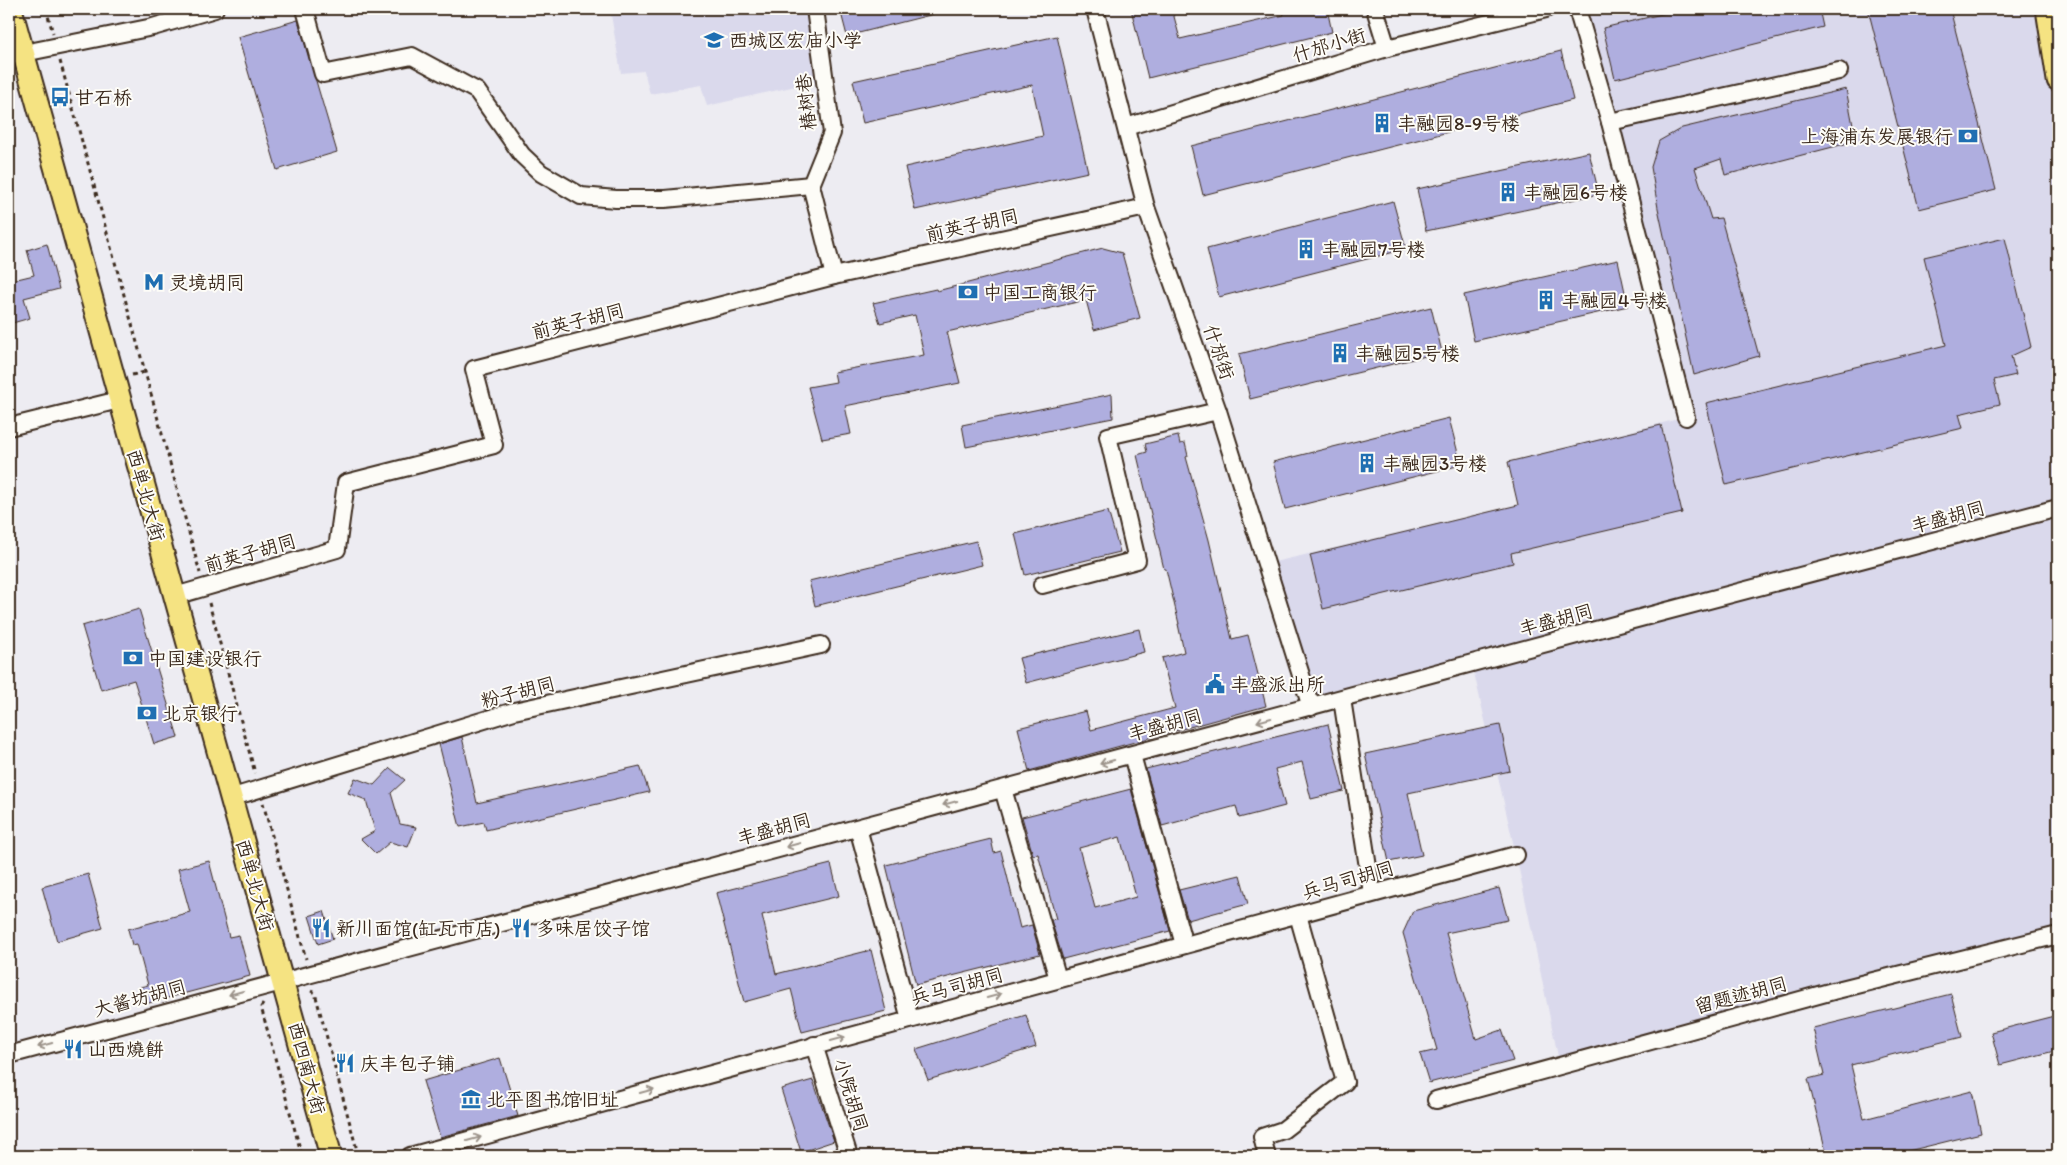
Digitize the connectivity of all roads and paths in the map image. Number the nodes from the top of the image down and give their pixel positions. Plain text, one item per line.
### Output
1 (11, 9) edge
2 (46, 9) edge
3 (216, 9) edge
4 (305, 9) edge
5 (815, 9) edge
6 (1095, 9) edge
7 (1376, 9) edge
8 (1546, 9) edge
9 (1577, 9) edge
10 (2047, 9) edge
11 (56, 46) junction
12 (1387, 48) junction
13 (16, 54) edge
14 (1839, 70) dead end
15 (2058, 80) edge
16 (1610, 122) junction
17 (1126, 127) junction
18 (811, 185) junction
19 (1146, 207) junction
20 (834, 276) junction
21 (119, 400) junction
22 (1218, 411) junction
23 (1686, 417) dead end
24 (9, 427) edge
25 (2058, 508) edge
26 (1042, 585) dead end
27 (204, 588) junction
28 (174, 596) junction
29 (820, 645) dead end
30 (1342, 699) junction
31 (1311, 707) junction
32 (1132, 755) junction
33 (260, 789) junction
34 (1003, 789) junction
35 (230, 798) junction
36 (858, 828) junction
37 (1516, 855) dead end
38 (1372, 894) junction
39 (1298, 915) junction
40 (2058, 935) edge
41 (1184, 945) junction
42 (310, 973) junction
43 (1058, 979) junction
44 (283, 980) junction
45 (315, 993) junction
46 (910, 1019) junction
47 (814, 1045) junction
48 (9, 1055) edge
49 (1436, 1100) dead end
50 (302, 1156) edge
51 (331, 1156) edge
52 (356, 1156) edge
53 (410, 1156) edge
54 (849, 1156) edge
55 (1267, 1156) edge

1 - 13 main road, 西单北大街
2 - 11 path
3 - 11 street
4 - 18 street
5 - 18 street, 椿树巷
6 - 17 street, 什邡街
7 - 12 street
8 - 12 street, 什邡小街
9 - 16 street
10 - 15 main road
11 - 13 street
11 - 27 path
12 - 17 street, 什邡小街
13 - 21 main road, 西单北大街
14 - 16 street
16 - 23 street
17 - 19 street, 什邡街
18 - 20 street
19 - 20 street, 前英子胡同
19 - 22 street, 什邡街
20 - 27 street, 前英子胡同
21 - 24 street
21 - 28 main road, 西单北大街
22 - 26 street
22 - 31 street, 什邡街
25 - 30 street, 丰盛胡同
27 - 28 street, 前英子胡同
27 - 33 path
28 - 35 main road, 西单北大街
29 - 33 street, 粉子胡同
30 - 31 street, 丰盛胡同
30 - 38 street
31 -> 32 street, 丰盛胡同
32 -> 34 street, 丰盛胡同
32 - 41 street
33 - 35 street, 粉子胡同
33 - 42 path
34 -> 36 street, 丰盛胡同
34 - 43 street
35 - 44 main road, 西单北大街
36 -> 42 street, 丰盛胡同
36 - 46 street
37 - 38 street, 兵马司胡同
38 - 39 street, 兵马司胡同
39 - 41 street, 兵马司胡同
39 - 55 street
40 - 49 street, 留题迹胡同
41 - 43 street, 兵马司胡同
42 - 44 street, 丰盛胡同
42 - 45 path
46 -> 43 street, 兵马司胡同
44 - 45 path
44 -> 48 street, 大酱坊胡同
44 - 50 path
44 - 51 main road, 西四南大街
45 - 52 path
47 -> 46 street, 兵马司胡同
53 -> 47 street, 兵马司胡同
47 - 54 street, 小院胡同

